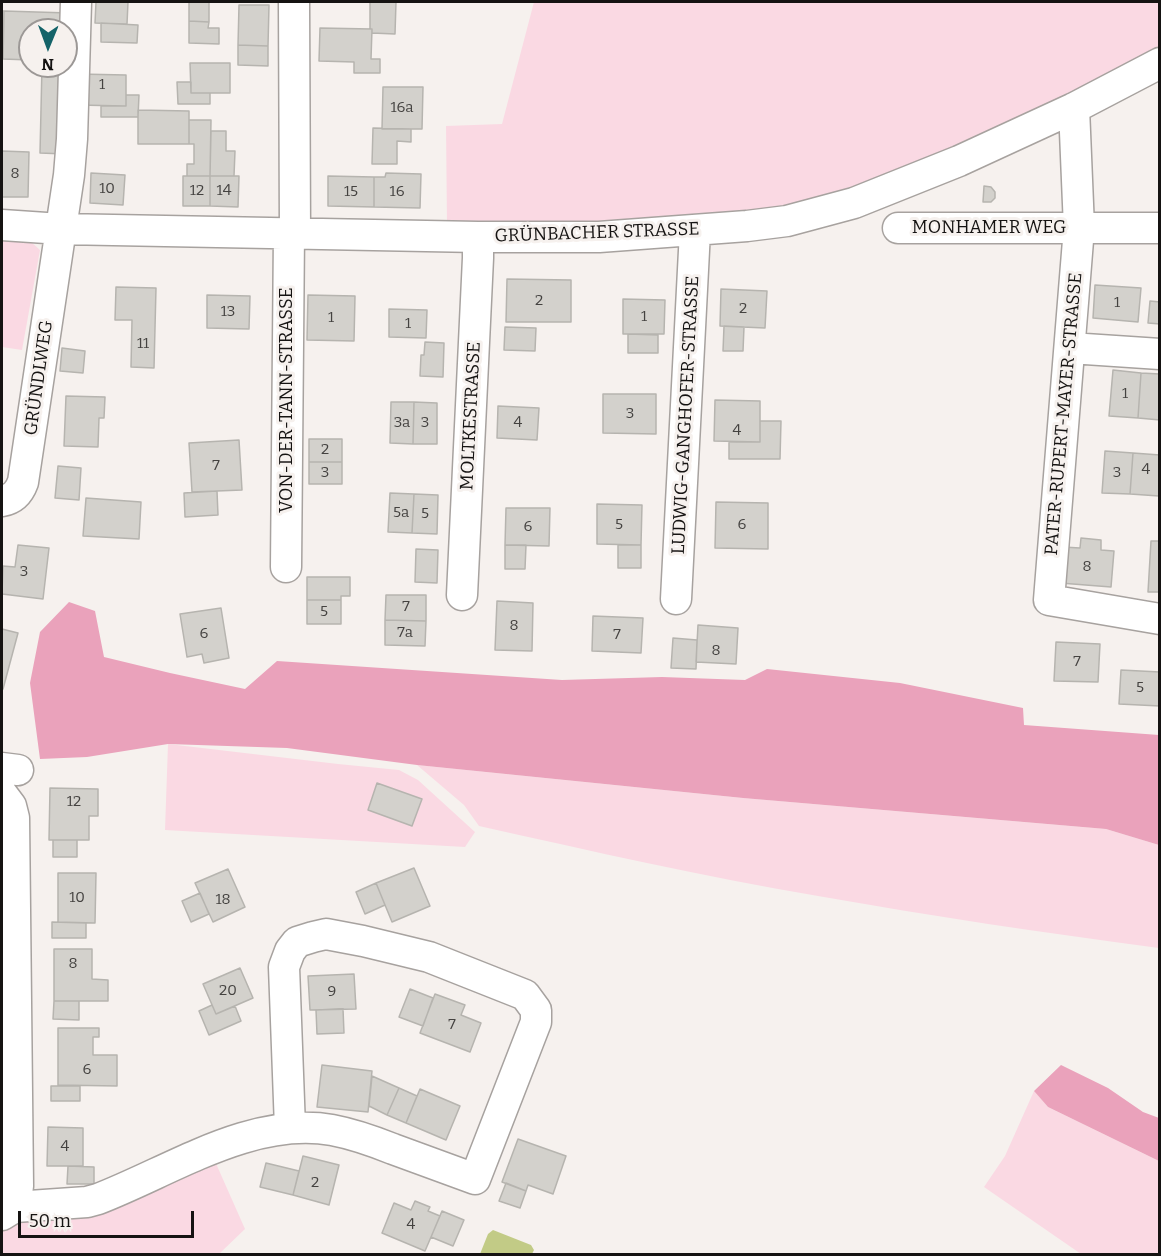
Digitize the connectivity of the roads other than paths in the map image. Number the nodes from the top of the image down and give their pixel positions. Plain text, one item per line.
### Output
1 (76, 2) edge
2 (294, 2) edge
3 (1160, 63) edge
4 (1074, 108) junction
5 (2, 225) edge
6 (61, 228) junction
7 (898, 228) dead end
8 (1079, 228) junction
9 (1160, 228) edge
10 (695, 231) junction
11 (292, 232) junction
12 (478, 237) junction
13 (1070, 348) junction
14 (1160, 354) edge
15 (3, 507) edge
16 (286, 567) dead end
17 (462, 595) dead end
18 (676, 599) dead end
19 (1160, 619) edge
20 (7, 777) edge
21 (9, 1047) edge
22 (290, 1128) junction
23 (8, 1211) edge

1 - 6 street, GRÜNDLWEG
2 - 11 street, VON-DER-TANN-STRASSE
3 - 4 street, GRÜNBACHER STRASSE
4 - 8 street, MONHAMER WEG
4 - 10 street, GRÜNBACHER STRASSE
5 - 6 street, GRÜNBACHER STRASSE
6 - 11 street, GRÜNBACHER STRASSE
6 - 15 street, GRÜNDLWEG
7 - 8 street, MONHAMER WEG
8 - 9 street, MONHAMER WEG
8 - 13 street, PATER-RUPERT-MAYER-STRASSE
10 - 12 street, GRÜNBACHER STRASSE
10 - 18 street, LUDWIG-GANGHOFER-STRASSE
11 - 12 street, GRÜNBACHER STRASSE
11 - 16 street, VON-DER-TANN-STRASSE
12 - 17 street, MOLTKESTRASSE
13 - 14 street
13 - 19 street, PATER-RUPERT-MAYER-STRASSE
20 - 21 street
21 - 23 street
22 - 22 street
22 - 23 street

